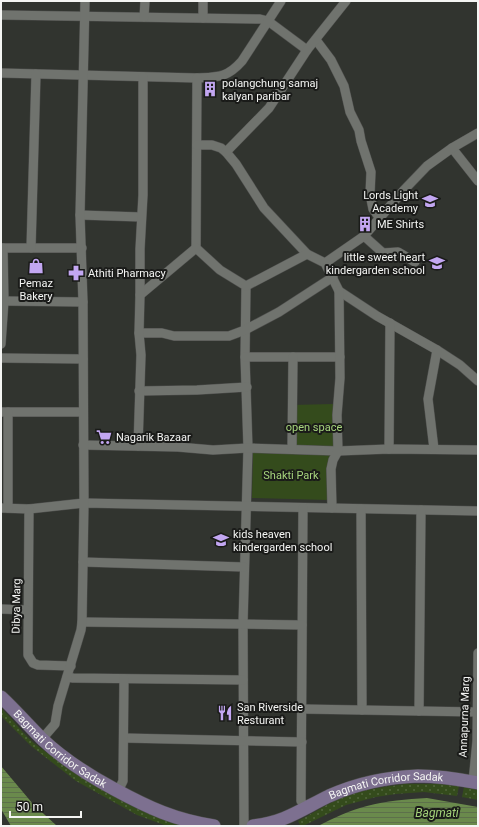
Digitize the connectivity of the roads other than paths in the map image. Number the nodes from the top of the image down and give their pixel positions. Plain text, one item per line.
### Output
1 (85, 1) edge
2 (145, 1) edge
3 (203, 1) edge
4 (282, 1) edge
5 (346, 1) edge
6 (1, 15) edge
7 (85, 16) junction
8 (144, 17) junction
9 (203, 18) junction
10 (268, 21) junction
11 (316, 40) junction
12 (307, 50) junction
13 (1, 73) edge
14 (36, 74) junction
15 (83, 75) junction
16 (143, 77) junction
17 (197, 78) junction
18 (478, 133) edge
19 (197, 145) junction
20 (452, 148) junction
21 (226, 152) junction
22 (478, 181) edge
23 (80, 215) junction
24 (141, 217) junction
25 (379, 218) junction
26 (364, 236) junction
27 (2, 248) edge
28 (31, 248) junction
29 (82, 248) junction
30 (196, 248) junction
31 (306, 254) junction
32 (415, 262) dead end
33 (325, 263) junction
34 (333, 277) junction
35 (246, 286) junction
36 (339, 291) junction
37 (140, 295) junction
38 (4, 301) junction
39 (83, 302) junction
40 (390, 323) junction
41 (245, 330) junction
42 (139, 333) junction
43 (1, 344) edge
44 (437, 350) junction
45 (245, 356) junction
46 (293, 357) junction
47 (340, 357) junction
48 (1, 358) edge
49 (83, 359) junction
50 (478, 381) edge
51 (247, 388) junction
52 (139, 391) junction
53 (5, 412) edge
54 (83, 412) junction
55 (83, 445) junction
56 (138, 446) junction
57 (248, 448) junction
58 (292, 449) junction
59 (434, 449) junction
60 (389, 450) junction
61 (478, 450) edge
62 (338, 451) junction
63 (84, 503) junction
64 (246, 507) junction
65 (4, 508) edge
66 (303, 508) junction
67 (332, 508) junction
68 (29, 509) junction
69 (361, 509) junction
70 (421, 510) junction
71 (478, 511) edge
72 (83, 562) junction
73 (244, 567) junction
74 (1, 609) edge
75 (27, 610) junction
76 (82, 622) junction
77 (243, 624) junction
78 (302, 625) junction
79 (478, 654) edge
80 (71, 666) junction
81 (67, 677) junction
82 (124, 679) junction
83 (243, 680) junction
84 (1, 697) edge
85 (302, 709) junction
86 (362, 710) junction
87 (419, 712) junction
88 (477, 712) edge
89 (124, 738) junction
90 (42, 739) junction
91 (243, 740) junction
92 (302, 742) junction
93 (476, 782) edge
94 (118, 791) junction
95 (306, 808) junction
96 (214, 826) edge
97 (244, 826) edge
98 (253, 826) edge

1 - 7 street
2 - 8 street
3 - 9 street
4 - 10 street
5 - 11 street
6 - 7 street
7 - 8 street
7 - 15 street
8 - 9 street
9 - 10 street
10 - 12 street
10 - 17 street
11 - 12 street
11 - 25 street
12 - 21 street
13 - 14 street
14 - 15 street
14 - 28 street
15 - 16 street
15 - 23 street
16 - 17 street
16 - 24 street
17 - 19 street
18 - 20 street
19 - 21 street
19 - 30 street
20 - 22 street
20 - 25 street
21 - 31 street
23 - 24 street
23 - 29 street
24 - 37 street
25 - 26 street
26 - 32 street
26 - 33 street
27 - 28 street
27 - 38 street
28 - 29 street
29 - 39 street
30 - 35 street
30 - 37 street
31 - 33 street
31 - 35 street
33 - 34 street
34 - 36 street
34 - 41 street
35 - 41 street
36 - 40 street
36 - 47 street
37 - 42 street
38 - 39 street
38 - 43 street
39 - 49 street
40 - 44 street
40 - 60 street
41 - 42 street
41 - 45 street
42 - 52 street
44 - 50 street
44 - 59 street
45 - 46 street
45 - 51 street
46 - 47 street
46 - 58 street
47 - 62 street
48 - 49 street
49 - 54 street
51 - 52 street
51 - 57 street
52 - 56 street
53 - 54 street
53 - 65 street
54 - 55 street
55 - 56 street
55 - 63 street
56 - 57 street
57 - 58 street
57 - 64 street
58 - 62 street
59 - 60 street
59 - 61 street
60 - 62 street
62 - 67 street
63 - 64 street
63 - 68 street
63 - 72 street
64 - 66 street
64 - 73 street
65 - 68 street
66 - 67 street
66 - 78 street
67 - 69 street
68 - 75 street, Dibya Marg
69 - 70 street
69 - 86 street
70 - 71 street
70 - 87 street
72 - 73 street
72 - 76 street
73 - 77 street
74 - 75 street
75 - 80 street, Dibya Marg
76 - 77 street
76 - 80 street
77 - 78 street
77 - 83 street
78 - 85 street
79 - 88 street, Annapurna Marg
80 - 81 street
81 - 82 street
81 - 90 street
82 - 83 street
82 - 89 street
83 - 91 street
84 - 90 main road, Bagmati Corridor Sadak
85 - 86 street
85 - 92 street
86 - 87 street
87 - 88 street
88 - 93 street, Annapurna Marg
89 - 91 street
89 - 94 street
90 - 94 main road, Bagmati Corridor Sadak
91 - 92 street
91 - 97 street
92 - 95 street
93 - 95 main road, Bagmati Corridor Sadak
94 - 96 main road, Bagmati Corridor Sadak
95 - 98 main road, Bagmati Corridor Sadak

